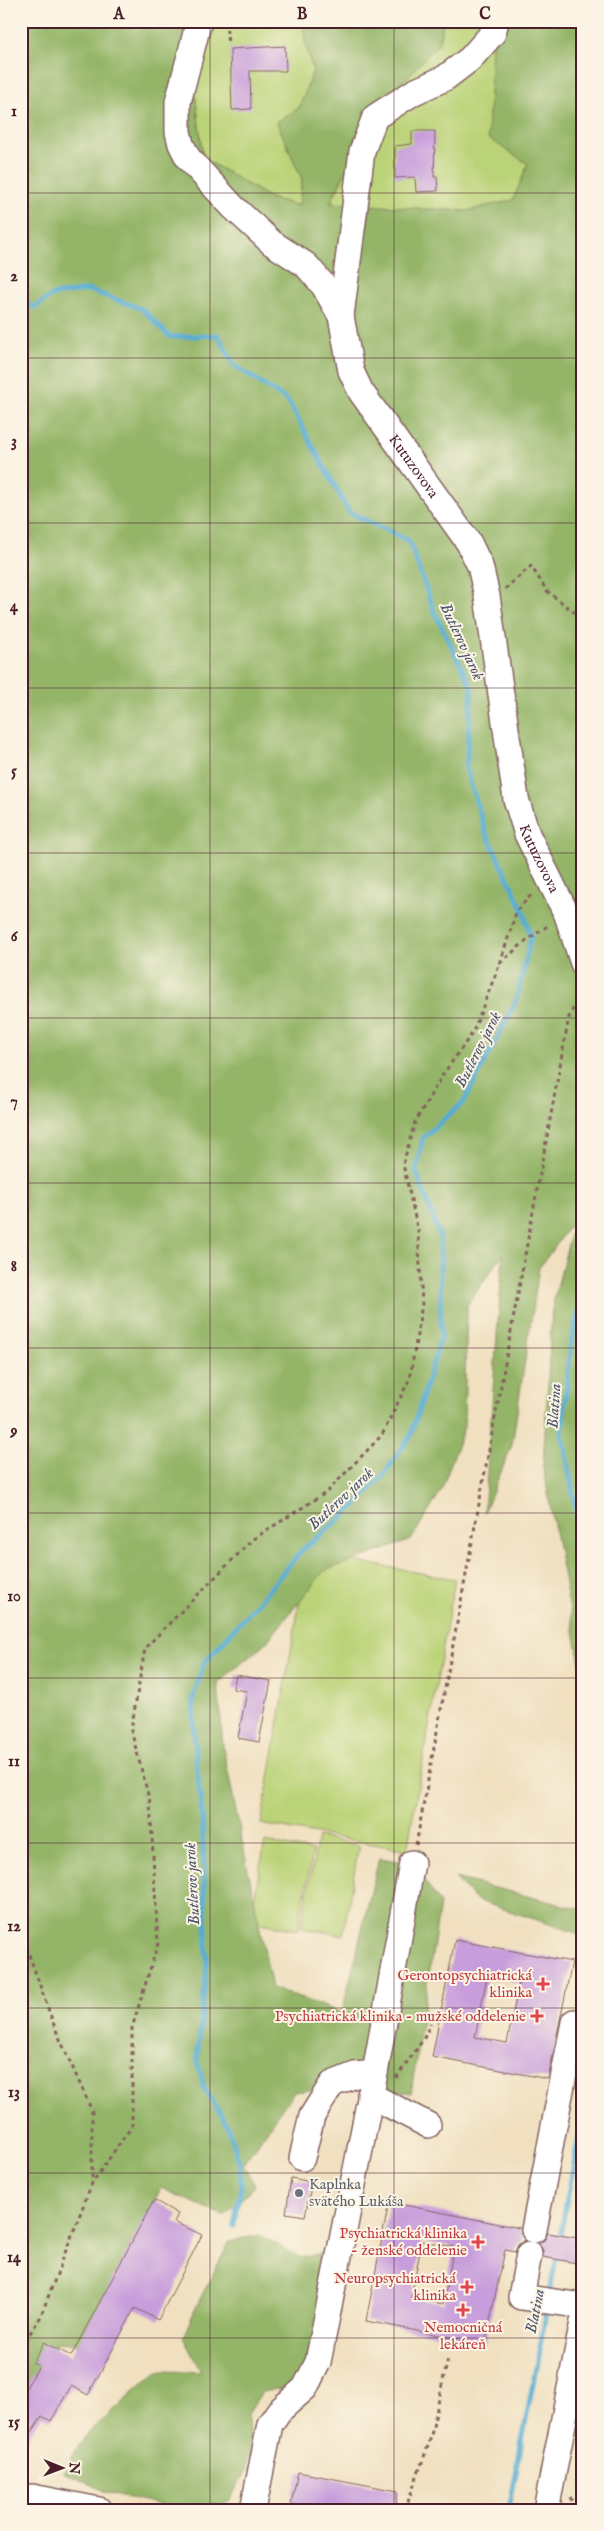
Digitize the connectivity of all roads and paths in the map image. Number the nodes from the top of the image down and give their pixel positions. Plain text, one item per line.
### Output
1 (199, 21) edge
2 (226, 21) edge
3 (496, 21) edge
4 (228, 45) dead end
5 (342, 316) junction
6 (488, 603) junction
7 (583, 619) edge
8 (548, 877) junction
9 (535, 934) dead end
10 (583, 963) edge
11 (500, 964) junction
12 (583, 989) edge
13 (412, 1863) joint
14 (21, 1932) edge
15 (431, 2023) dead end
16 (583, 2024) edge
17 (374, 2089) junction
18 (428, 2125) dead end
19 (302, 2158) dead end
20 (92, 2183) junction
21 (534, 2230) dead end
22 (529, 2254) dead end
23 (575, 2305) edge
24 (583, 2322) edge
25 (21, 2347) edge
26 (448, 2358) dead end
27 (25, 2510) edge
28 (99, 2510) edge
29 (252, 2510) edge
30 (405, 2510) edge
31 (546, 2510) edge

1 - 5 lane, Kutuzovova
2 - 4 path
3 - 5 lane
5 - 6 lane, Kutuzovova
6 - 7 path
6 - 8 lane, Kutuzovova
8 - 10 lane, Kutuzovova
8 - 11 path
9 - 11 path
11 - 20 path
12 - 13 path
13 - 17 lane
14 - 20 path
15 - 17 path
16 - 21 lane
17 - 18 lane
17 - 19 lane
17 - 29 lane
20 - 25 path
22 - 23 lane
24 - 31 lane
26 - 30 path
27 - 28 lane

